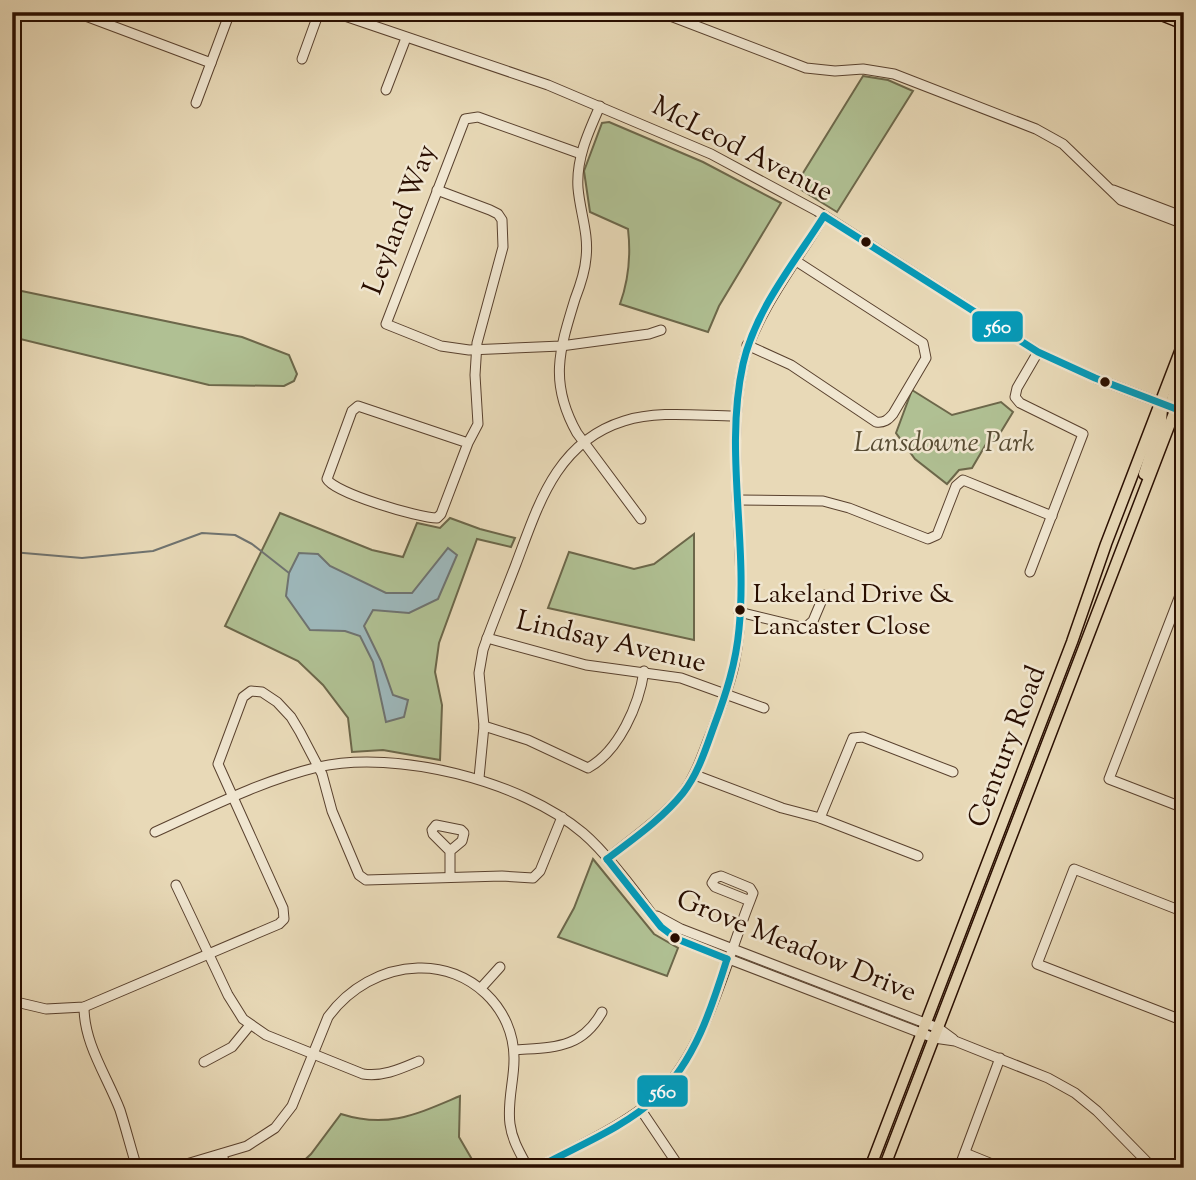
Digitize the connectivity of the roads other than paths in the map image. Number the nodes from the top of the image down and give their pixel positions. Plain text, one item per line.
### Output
1 (75, 12) edge
2 (230, 12) edge
3 (319, 12) edge
4 (333, 12) edge
5 (660, 12) edge
6 (1154, 12) edge
7 (1184, 24) edge
8 (406, 38) junction
9 (302, 59) dead end
10 (211, 64) junction
11 (386, 90) dead end
12 (196, 103) dead end
13 (600, 106) junction
14 (581, 154) junction
15 (1112, 189) junction
16 (437, 190) junction
17 (824, 216) junction
18 (1184, 217) edge
19 (1184, 224) edge
20 (796, 261) junction
21 (661, 330) dead end
22 (1184, 341) edge
23 (747, 345) junction
24 (561, 346) junction
25 (477, 351) junction
26 (1038, 352) junction
27 (1184, 362) edge
28 (1184, 387) edge
29 (1160, 403) junction
30 (1180, 411) edge
31 (736, 416) junction
32 (468, 443) junction
33 (584, 443) junction
34 (738, 500) junction
35 (1052, 516) junction
36 (642, 519) dead end
37 (1130, 527) junction
38 (1030, 572) dead end
39 (1184, 585) edge
40 (824, 595) dead end
41 (739, 612) junction
42 (487, 638) junction
43 (644, 671) junction
44 (726, 694) junction
45 (764, 708) dead end
46 (484, 726) junction
47 (319, 767) junction
48 (953, 772) dead end
49 (695, 775) junction
50 (479, 778) junction
51 (232, 797) junction
52 (1184, 808) edge
53 (562, 817) junction
54 (820, 818) junction
55 (155, 832) dead end
56 (450, 851) dead end
57 (918, 856) dead end
58 (607, 859) junction
59 (450, 877) junction
60 (176, 885) dead end
61 (750, 901) dead end
62 (650, 911) junction
63 (1184, 912) edge
64 (731, 948) junction
65 (208, 953) junction
66 (727, 959) junction
67 (500, 967) dead end
68 (481, 988) junction
69 (12, 1001) edge
70 (84, 1007) junction
71 (602, 1012) dead end
72 (1184, 1021) edge
73 (250, 1025) junction
74 (924, 1029) junction
75 (936, 1033) junction
76 (514, 1050) junction
77 (312, 1055) junction
78 (1000, 1058) junction
79 (419, 1061) dead end
80 (204, 1062) dead end
81 (641, 1110) junction
82 (965, 1153) junction
83 (222, 1154) junction
84 (1184, 1161) edge
85 (137, 1168) edge
86 (173, 1168) edge
87 (226, 1168) edge
88 (528, 1168) edge
89 (537, 1168) edge
90 (680, 1168) edge
91 (870, 1168) edge
92 (884, 1168) edge
93 (959, 1168) edge
94 (1002, 1168) edge
95 (1153, 1168) edge
96 (1178, 1168) edge

1 - 10 street
2 - 10 street
3 - 9 street
4 - 8 street, McLeod Avenue
5 - 15 street
6 - 7 main road
8 - 11 street
8 - 13 street, McLeod Avenue
10 - 12 street
13 - 14 street
13 - 17 street, McLeod Avenue
14 - 16 street, Leyland Way
14 - 24 street
15 - 18 street
15 - 19 street
16 - 25 street
16 - 25 street, Leyland Way
17 - 20 street
17 - 26 street, McLeod Avenue
20 - 23 street
20 - 23 street
21 - 24 street, Leyland Way
22 - 29 main road, Century Road
23 - 31 street
24 - 25 street, Leyland Way
24 - 33 street
25 - 32 street
26 - 29 street, McLeod Avenue
26 - 35 street
27 - 30 main road
28 - 30 main road, Century Road
29 - 30 street, McLeod Avenue
29 - 37 main road
29 - 74 main road, Century Road
30 - 37 main road, Century Road
31 - 33 street
31 - 34 street
32 - 32 street
33 - 36 street
33 - 42 street
34 - 35 street
34 - 41 street
35 - 38 street
37 - 75 main road, Century Road
39 - 52 street
40 - 41 street
41 - 44 street
42 - 43 street, Lindsay Avenue
42 - 46 street
43 - 44 street, Lindsay Avenue
43 - 46 street
44 - 45 street, Lindsay Avenue
44 - 49 street
46 - 50 street
47 - 50 street, Grove Meadow Drive
47 - 51 street, Grove Meadow Drive
47 - 51 street
47 - 59 street
48 - 54 street
49 - 54 street
49 - 58 street
50 - 53 street, Grove Meadow Drive
51 - 55 street, Grove Meadow Drive
51 - 65 street
53 - 58 street, Grove Meadow Drive
53 - 59 street
54 - 57 street
56 - 59 street
58 - 62 street, Grove Meadow Drive
60 - 65 street
61 - 64 street
62 - 64 street, Grove Meadow Drive
62 - 66 street, Grove Meadow Drive
63 - 72 street
64 - 66 street
64 - 74 street, Grove Meadow Drive
65 - 70 street
65 - 73 street
66 - 74 street, Grove Meadow Drive
66 - 81 street
67 - 68 street
68 - 76 street
68 - 77 street
69 - 70 street
70 - 85 street
71 - 76 street
73 - 77 street
73 - 80 street
74 - 75 street
74 - 91 main road, Century Road
75 - 78 street
75 - 92 main road, Century Road
76 - 88 street
77 - 79 street
77 - 83 street
78 - 82 street
78 - 95 street
81 - 89 street
81 - 90 street
82 - 93 street
82 - 94 street
83 - 86 street
83 - 87 street
84 - 96 street

